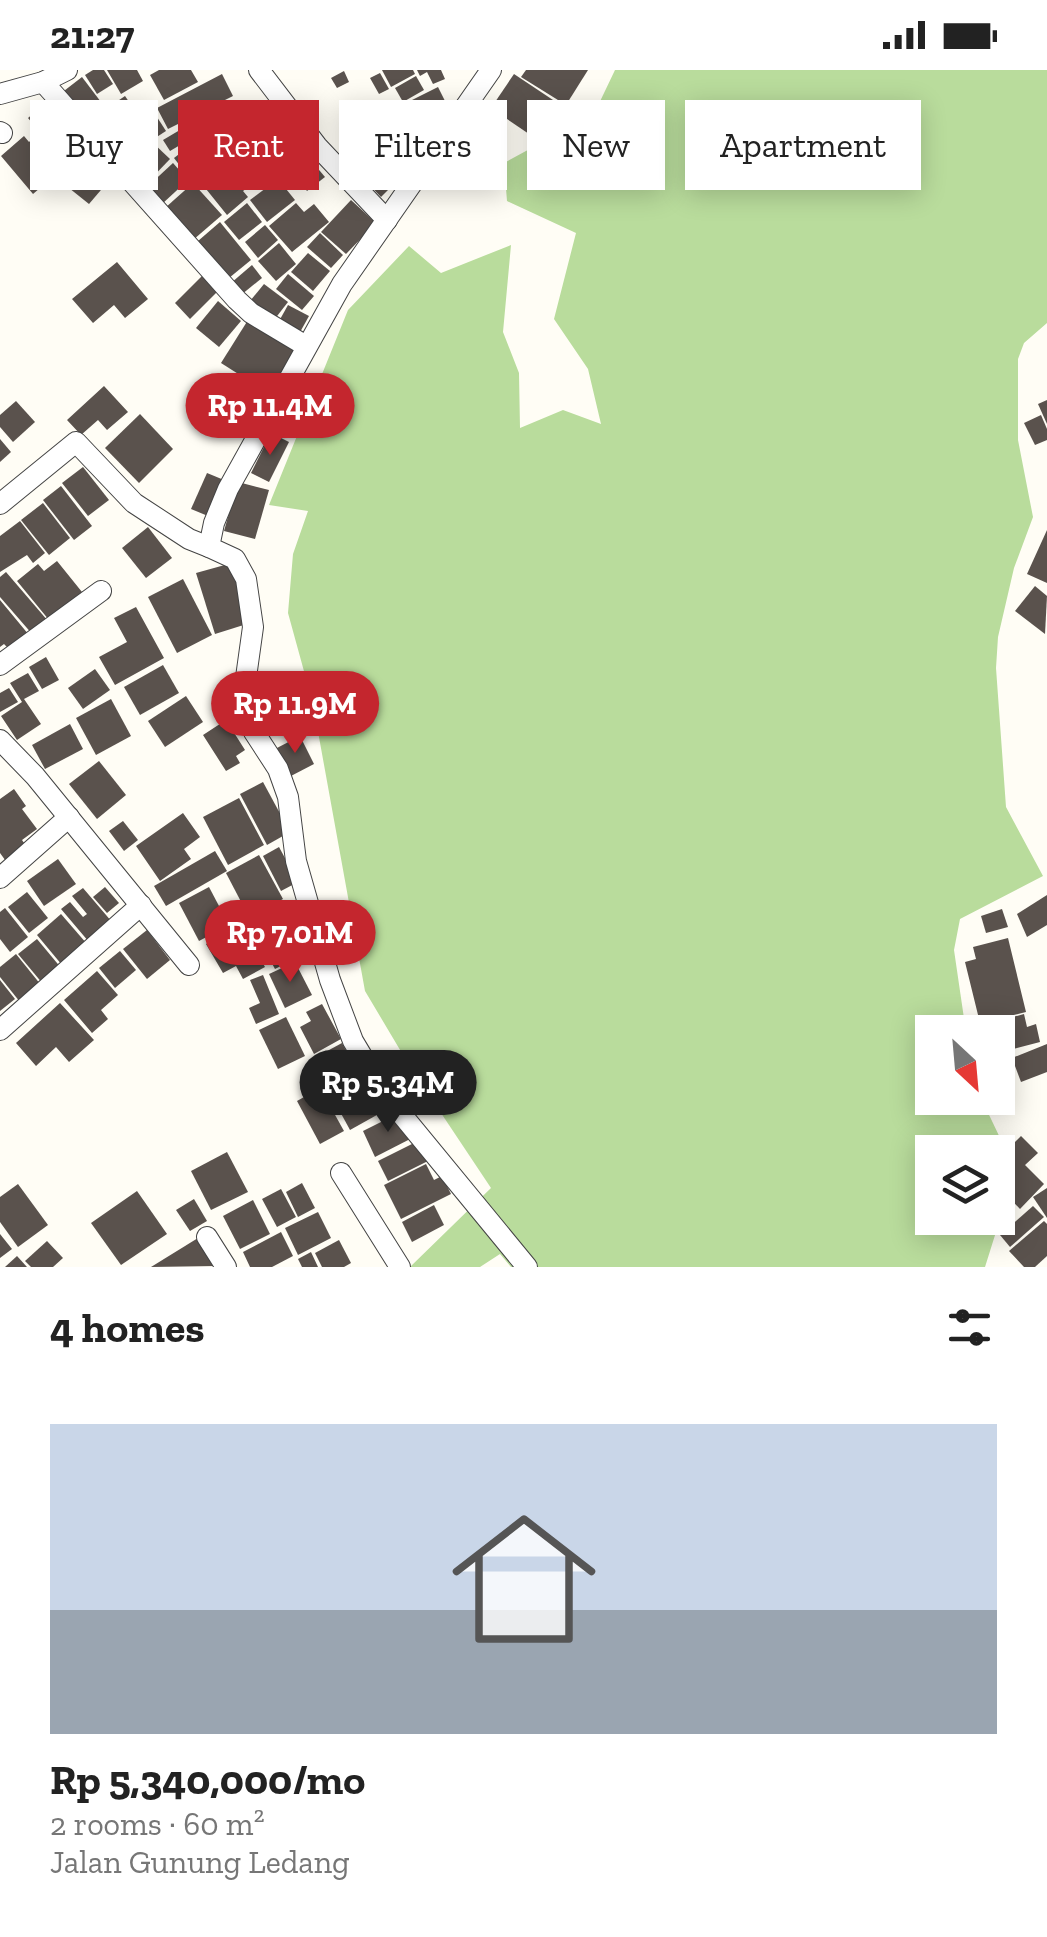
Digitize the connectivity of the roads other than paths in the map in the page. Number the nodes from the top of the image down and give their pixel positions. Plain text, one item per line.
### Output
1 (67, 70) edge
2 (259, 70) edge
3 (491, 70) edge
4 (43, 82) junction
5 (0, 94) edge
6 (387, 220) junction
7 (306, 346) junction
8 (0, 504) edge
9 (210, 546) junction
10 (101, 591) dead end
11 (0, 665) edge
12 (0, 740) edge
13 (69, 817) junction
14 (0, 878) edge
15 (141, 906) junction
16 (190, 965) dead end
17 (0, 1030) edge
18 (341, 1173) dead end
19 (207, 1237) dead end
20 (226, 1267) edge
21 (400, 1267) edge
22 (527, 1267) edge

1 - 4 street
2 - 6 street
3 - 6 street
4 - 5 street
4 - 7 street
6 - 7 street
7 - 9 street
8 - 9 street
9 - 22 street
10 - 11 street
12 - 13 street
13 - 14 street
13 - 15 street
15 - 16 street
15 - 17 street
18 - 21 street
19 - 20 street

